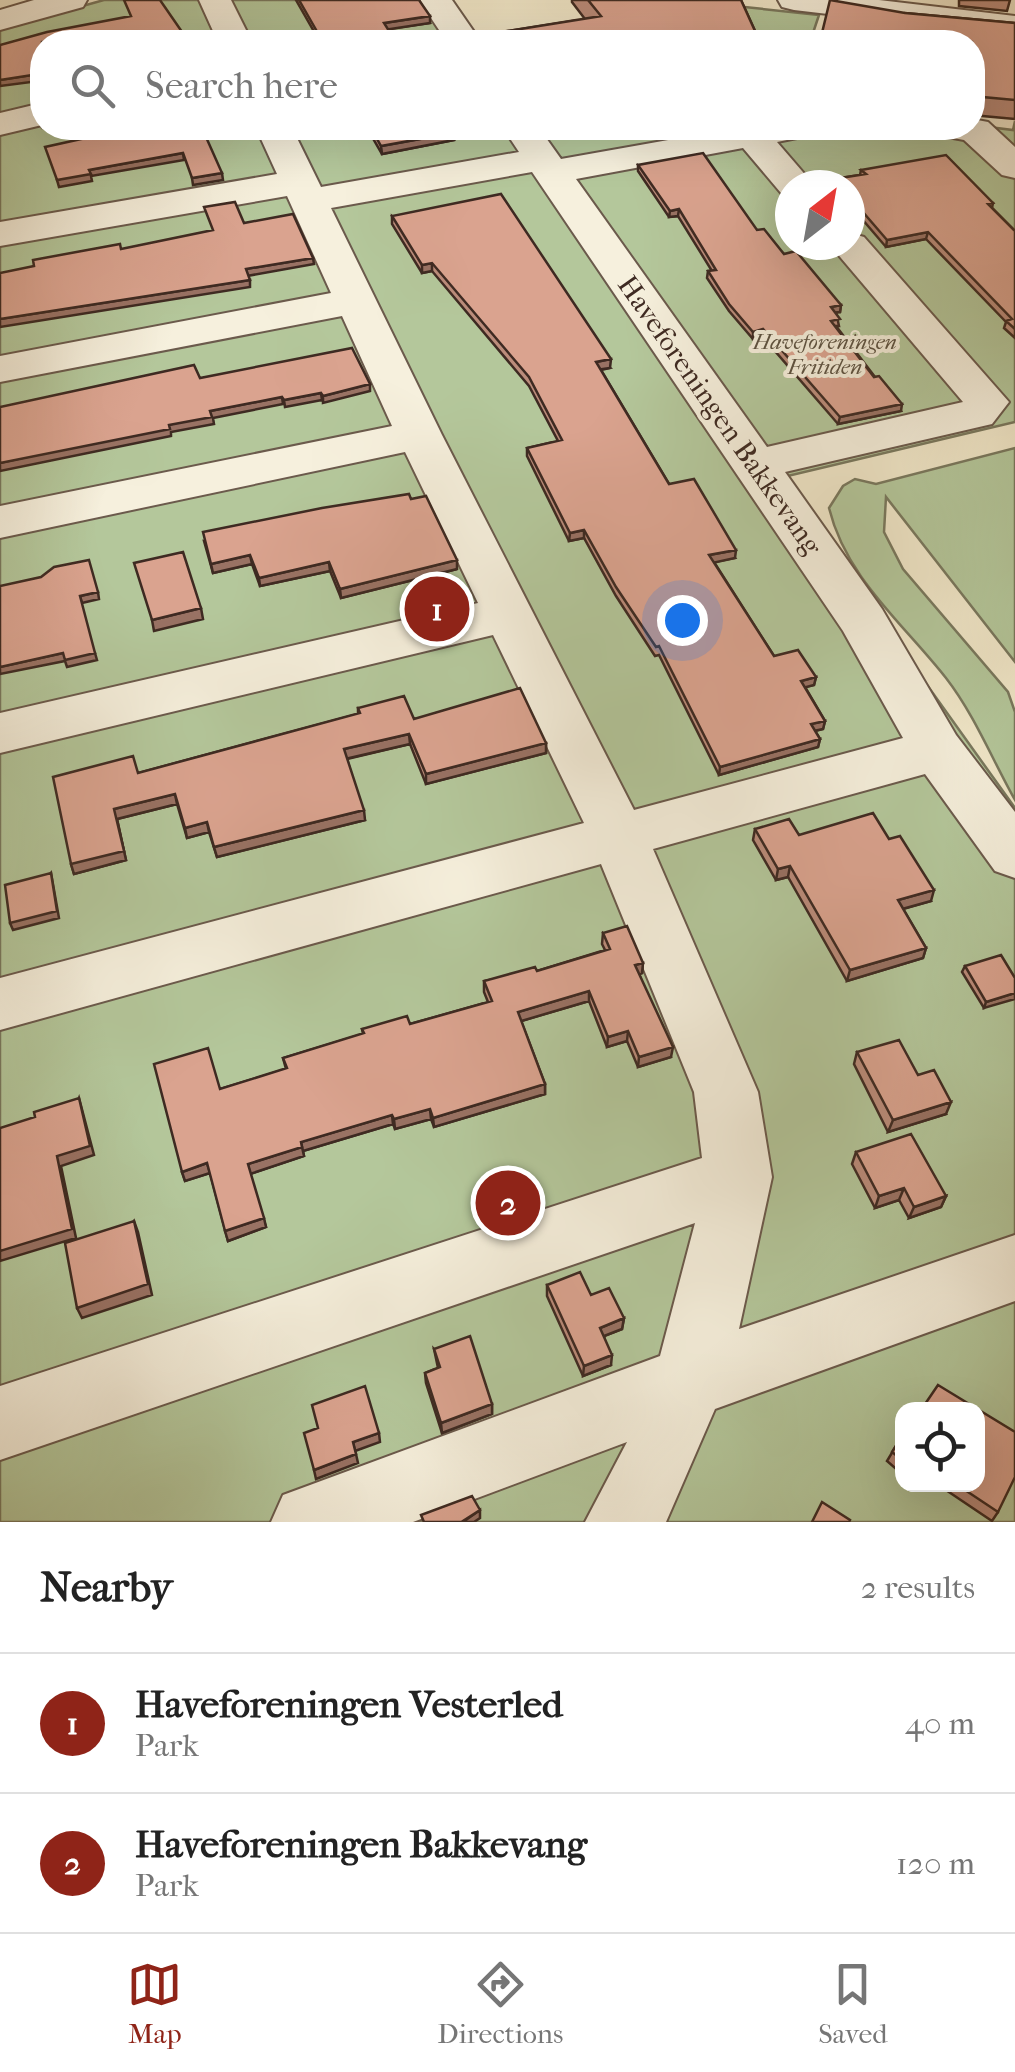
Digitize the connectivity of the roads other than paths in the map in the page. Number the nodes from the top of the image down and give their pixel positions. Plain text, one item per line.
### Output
1 (71, 0) edge
2 (215, 0) edge
3 (436, 0) edge
4 (909, 7) edge
5 (801, 11) edge
6 (0, 20) edge
7 (1015, 26) edge
8 (229, 30) edge
9 (456, 30) edge
10 (30, 117) edge
11 (0, 124) edge
12 (985, 139) edge
13 (280, 140) edge
14 (701, 140) edge
15 (755, 140) edge
16 (538, 153) edge
17 (1015, 167) edge
18 (782, 170) edge
19 (304, 192) junction
20 (0, 234) edge
21 (863, 260) edge
22 (356, 301) junction
23 (0, 369) edge
24 (1015, 427) edge
25 (419, 435) junction
26 (844, 457) junction
27 (752, 465) junction
28 (790, 516) junction
29 (0, 522) edge
30 (510, 613) junction
31 (0, 732) edge
32 (937, 750) junction
33 (618, 834) junction
34 (1015, 854) edge
35 (0, 1004) edge
36 (738, 1177) junction
37 (1015, 1268) edge
38 (689, 1382) junction
39 (0, 1423) edge
40 (310, 1522) edge
41 (624, 1522) edge

1 - 6 street
2 - 8 street
3 - 9 street
4 - 5 street
4 - 7 street
10 - 11 street
12 - 17 street
13 - 19 street
14 - 16 street
15 - 18 street
16 - 19 street
16 - 27 street, Haveforeningen Bakkevang
19 - 20 street
19 - 22 street
21 - 26 street
22 - 23 street
22 - 25 street
24 - 26 street
25 - 29 street
25 - 30 street
26 - 27 street
26 - 28 street
27 - 28 street, Haveforeningen Bakkevang
28 - 32 street, Haveforeningen Bakkevang
30 - 31 street
30 - 33 street
32 - 33 street
32 - 34 street, Haveforeningen Bakkevang
33 - 35 street
33 - 36 street
36 - 38 street
36 - 39 street
37 - 38 street
38 - 40 street
38 - 41 street

